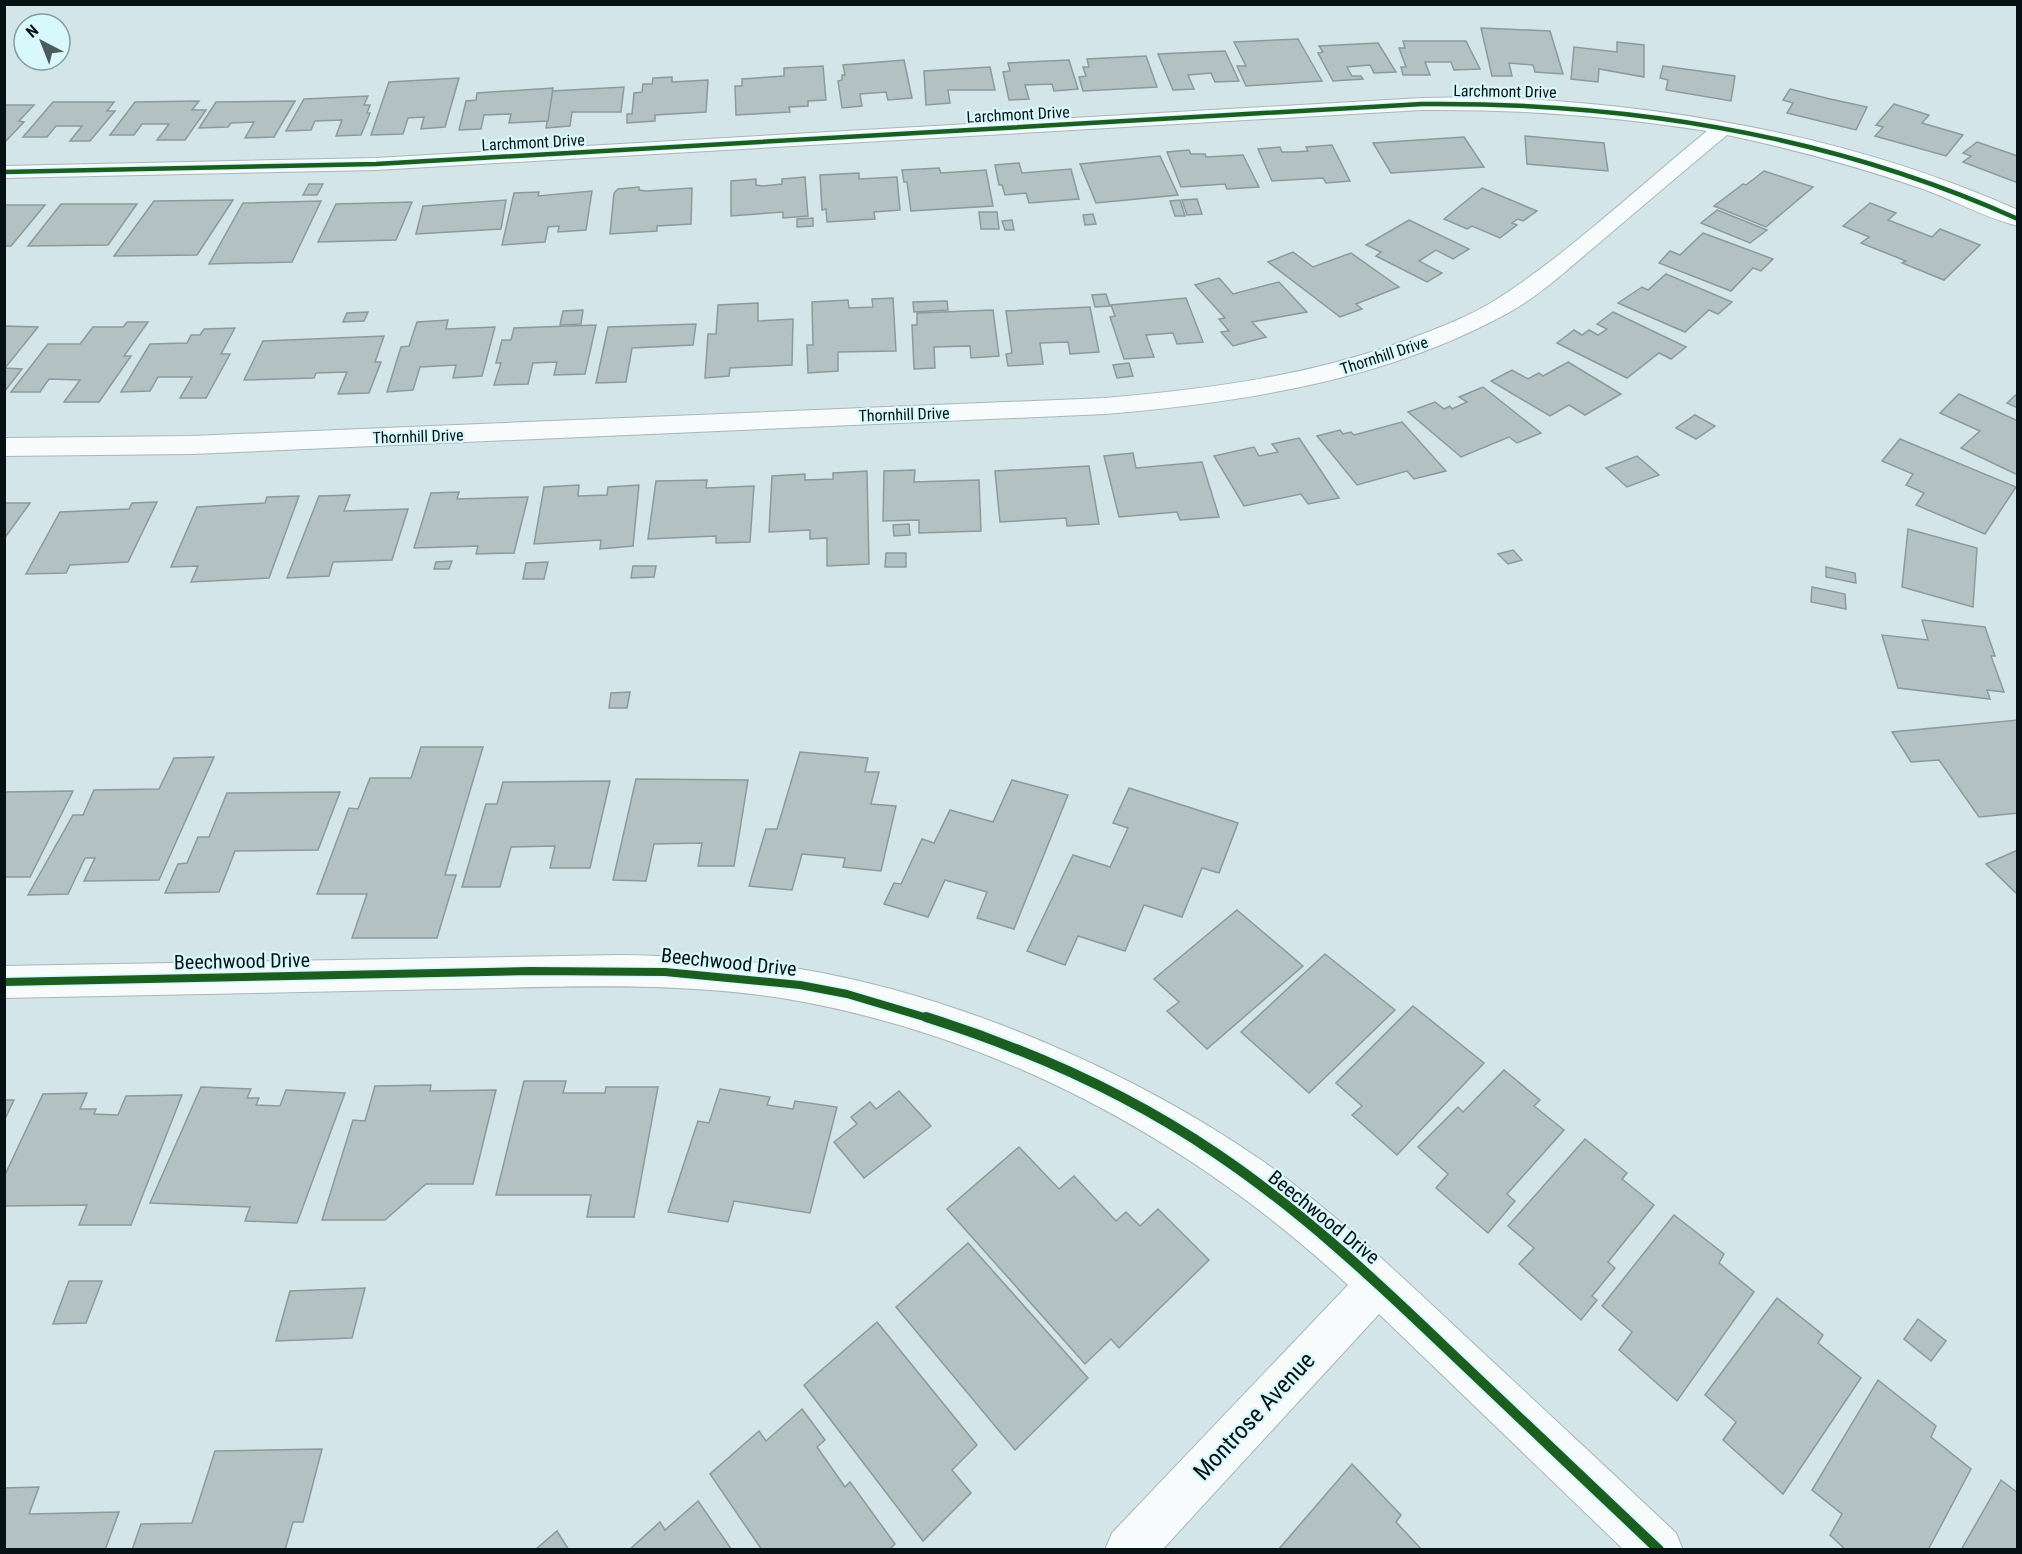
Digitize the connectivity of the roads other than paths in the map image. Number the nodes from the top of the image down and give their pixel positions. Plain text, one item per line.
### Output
1 (1724, 127) junction
2 (4, 172) edge
3 (2018, 219) edge
4 (4, 447) edge
5 (4, 982) edge
6 (1379, 1283) junction
7 (1129, 1550) edge
8 (1659, 1550) edge

1 - 2 street, Larchmont Drive
1 - 3 street, Larchmont Drive
1 - 4 street, Thornhill Drive
5 - 6 street, Beechwood Drive
6 - 7 street, Montrose Avenue
6 - 8 street, Beechwood Drive

